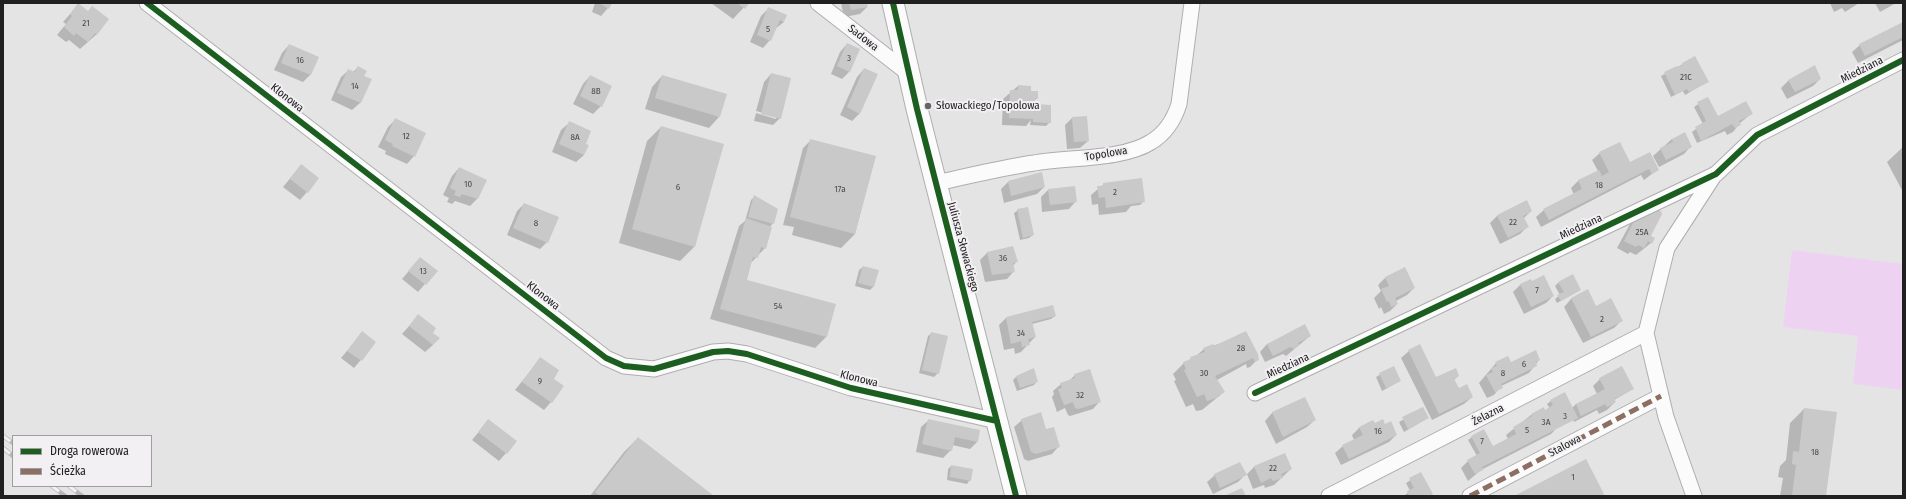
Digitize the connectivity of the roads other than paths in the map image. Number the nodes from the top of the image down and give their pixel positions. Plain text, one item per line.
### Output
1 (147, 3) edge
2 (818, 3) edge
3 (893, 3) edge
4 (1192, 3) edge
5 (1903, 60) edge
6 (908, 73) junction
7 (1716, 174) junction
8 (936, 183) junction
9 (1646, 333) junction
10 (1255, 393) dead end
11 (1661, 396) junction
12 (997, 421) junction
13 (1016, 496) edge
14 (1329, 496) edge
15 (1470, 496) edge
16 (1694, 496) edge

1 - 12 street, Klonowa
2 - 6 street, Sadowa
3 - 6 street, Juliusza Słowackiego
4 - 8 street, Topolowa
5 - 7 street, Miedziana
6 - 8 street, Juliusza Słowackiego
7 - 9 street
7 - 10 street, Miedziana
8 - 12 street, Juliusza Słowackiego
9 - 11 street
9 - 14 street, Żelazna
11 - 15 street, Stalowa
11 - 16 street
12 - 13 street, Juliusza Słowackiego

